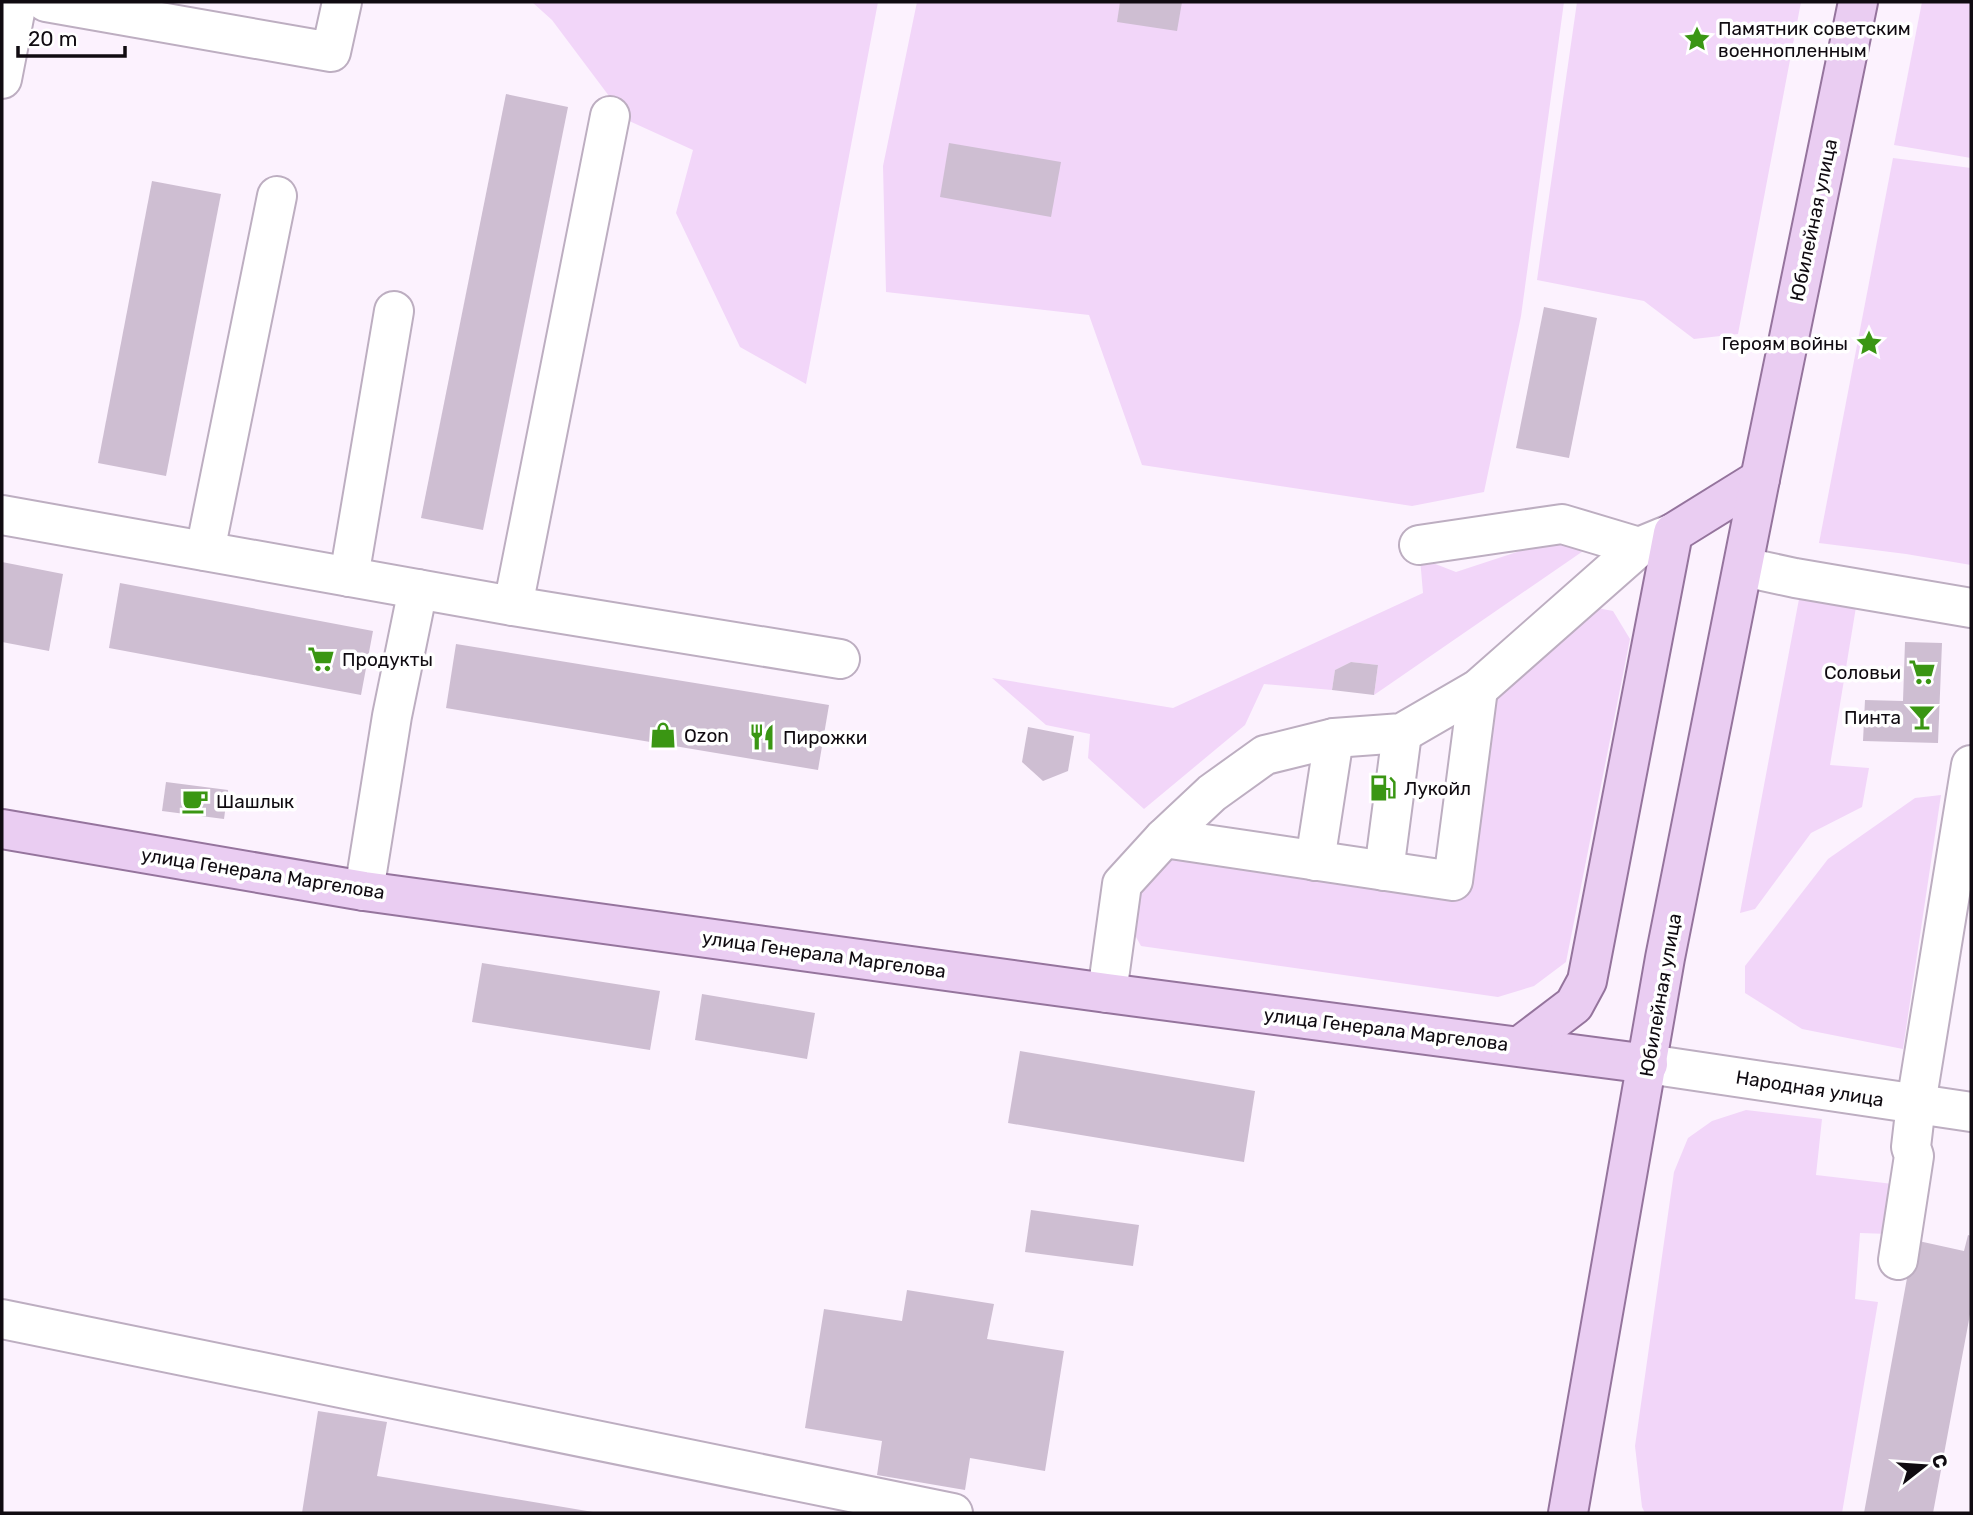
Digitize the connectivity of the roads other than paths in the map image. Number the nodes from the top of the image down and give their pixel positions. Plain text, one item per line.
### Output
1 (17, 2) edge
2 (46, 2) edge
3 (342, 2) edge
4 (1858, 2) edge
5 (127, 9) edge
6 (2, 79) edge
7 (610, 116) dead end
8 (277, 196) dead end
9 (394, 311) dead end
10 (1760, 479) junction
11 (2, 515) edge
12 (1656, 540) junction
13 (1419, 545) dead end
14 (205, 551) junction
15 (1744, 567) junction
16 (349, 576) junction
17 (418, 589) junction
18 (513, 606) junction
19 (1971, 608) edge
20 (840, 659) dead end
21 (1478, 689) junction
22 (1402, 733) junction
23 (1334, 738) junction
24 (1971, 765) edge
25 (2, 830) edge
26 (1164, 838) junction
27 (1315, 861) junction
28 (1384, 871) junction
29 (363, 891) junction
30 (1107, 993) junction
31 (1520, 1046) junction
32 (1648, 1064) junction
33 (1916, 1104) junction
34 (1971, 1112) edge
35 (1898, 1260) dead end
36 (2, 1320) edge
37 (1570, 1512) edge
38 (953, 1513) edge

1 - 6 street
2 - 5 street
3 - 5 street
4 - 10 main road, Юбилейная улица
7 - 18 street
8 - 14 street
9 - 16 street
10 - 12 main road
10 - 15 main road, Юбилейная улица
11 - 14 street
12 - 13 street
12 - 21 street
12 - 31 main road
14 - 16 street
15 - 19 street
15 - 32 main road, Юбилейная улица
16 - 17 street
17 - 18 street
17 - 29 street
18 - 20 street
21 - 22 street
21 - 28 street
22 - 23 street
22 - 28 street
23 - 26 street
23 - 27 street
24 - 33 street
25 - 29 main road, улица Генерала Маргелова
26 - 27 street
26 - 30 street
27 - 28 street
29 - 30 main road, улица Генерала Маргелова
30 - 31 main road, улица Генерала Маргелова
31 - 32 main road, улица Генерала Маргелова
32 - 33 street, Народная улица
32 - 37 main road, Юбилейная улица
33 - 34 street, Народная улица
33 - 35 street
36 - 38 street

